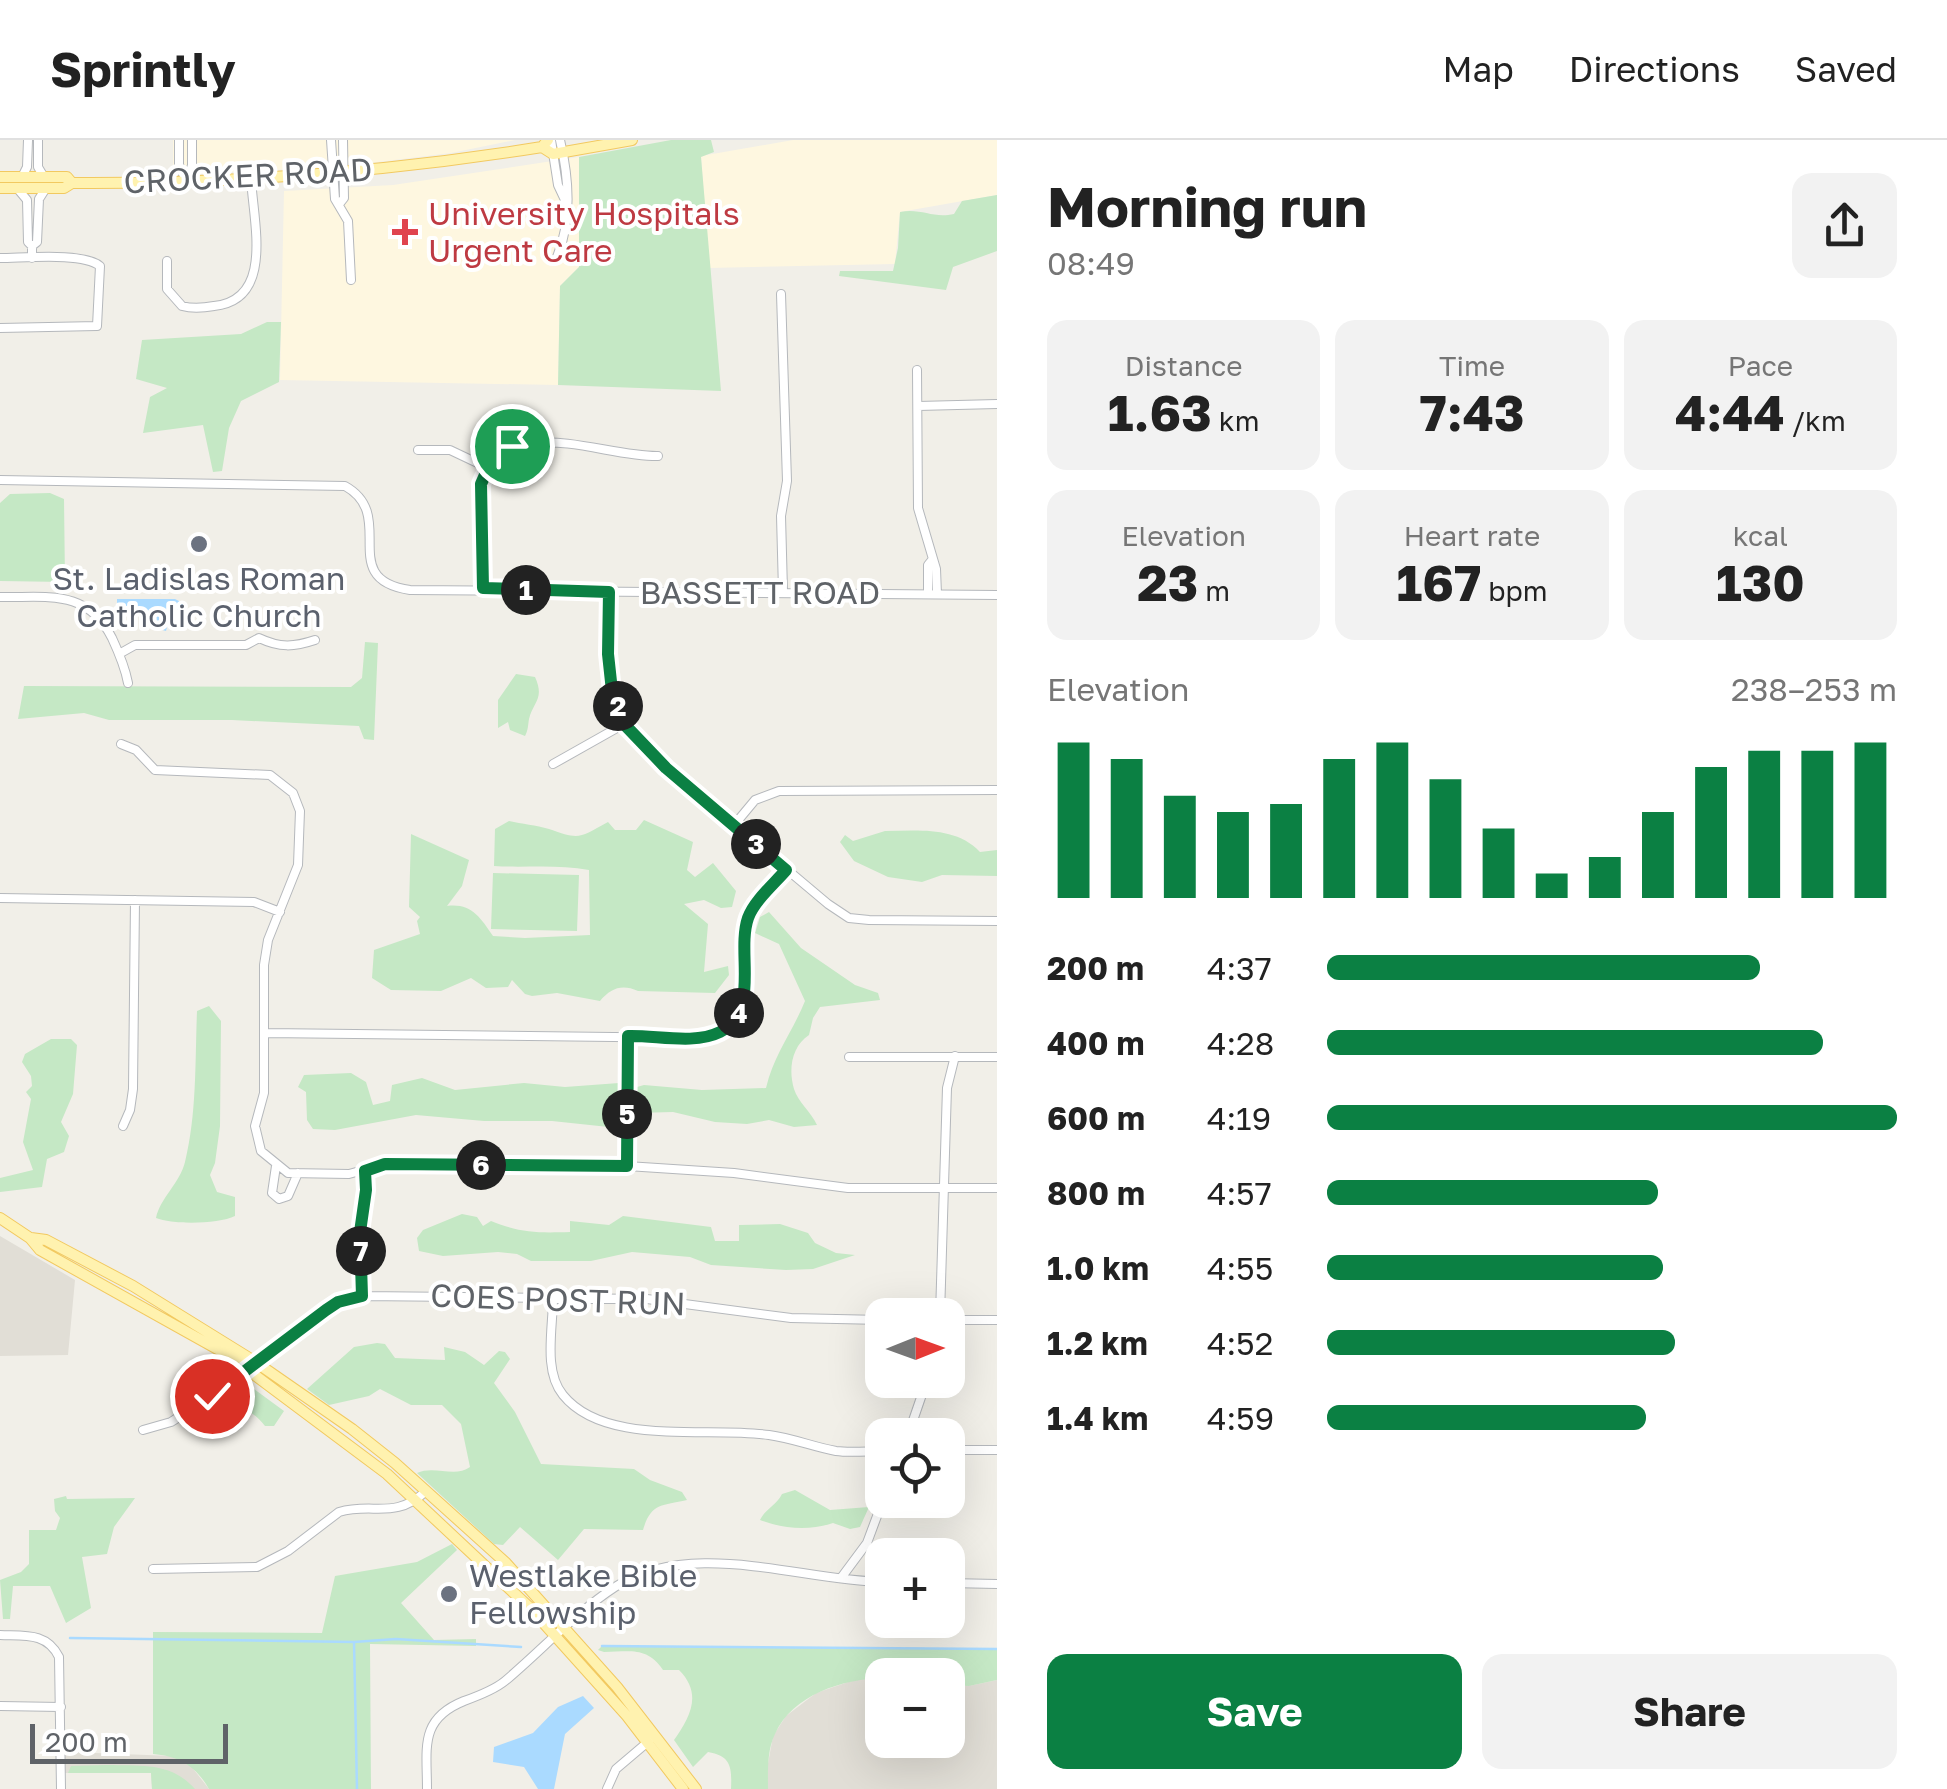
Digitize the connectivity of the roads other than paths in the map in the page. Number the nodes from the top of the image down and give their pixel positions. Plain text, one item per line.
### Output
1 (28, 140) edge
2 (38, 140) edge
3 (179, 140) edge
4 (192, 140) edge
5 (331, 140) edge
6 (343, 140) edge
7 (600, 140) edge
8 (632, 140) edge
9 (554, 146) edge
10 (338, 173) junction
11 (0, 176) edge
12 (251, 178) junction
13 (19, 182) junction
14 (187, 182) junction
15 (45, 183) junction
16 (0, 188) edge
17 (32, 246) junction
18 (556, 257) dead end
19 (0, 258) edge
20 (32, 258) junction
21 (167, 262) dead end
22 (351, 280) dead end
23 (781, 294) dead end
24 (0, 328) edge
25 (917, 370) dead end
26 (997, 404) edge
27 (918, 406) junction
28 (418, 450) dead end
29 (658, 456) dead end
30 (488, 468) junction
31 (0, 480) edge
32 (483, 588) junction
33 (783, 591) junction
34 (609, 592) junction
35 (932, 594) junction
36 (997, 595) edge
37 (0, 597) edge
38 (316, 640) dead end
39 (120, 654) junction
40 (128, 683) dead end
41 (624, 724) junction
42 (122, 744) dead end
43 (552, 764) dead end
44 (997, 790) edge
45 (735, 824) junction
46 (786, 870) junction
47 (0, 898) edge
48 (135, 900) junction
49 (280, 912) junction
50 (997, 921) edge
51 (266, 1033) junction
52 (628, 1036) junction
53 (849, 1056) dead end
54 (955, 1056) junction
55 (997, 1057) edge
56 (122, 1126) dead end
57 (276, 1166) junction
58 (627, 1166) junction
59 (365, 1171) junction
60 (298, 1173) junction
61 (943, 1188) junction
62 (997, 1188) edge
63 (0, 1218) edge
64 (362, 1296) junction
65 (554, 1298) junction
66 (941, 1298) edge
67 (865, 1320) edge
68 (965, 1320) edge
69 (997, 1320) edge
70 (251, 1364) junction
71 (143, 1430) dead end
72 (965, 1450) edge
73 (997, 1450) edge
74 (865, 1451) edge
75 (421, 1496) junction
76 (876, 1518) edge
77 (153, 1568) dead end
78 (841, 1578) junction
79 (865, 1580) edge
80 (965, 1583) edge
81 (997, 1584) edge
82 (561, 1632) junction
83 (0, 1635) edge
84 (0, 1706) edge
85 (61, 1707) junction
86 (652, 1739) junction
87 (61, 1789) edge
88 (427, 1789) edge
89 (608, 1789) edge
90 (683, 1789) edge
91 (696, 1789) edge

1 - 13 street
2 - 15 street
3 - 14 street
4 - 14 street
5 - 10 street
6 - 10 street
7 - 9 main road
8 - 9 main road, CROCKER ROAD
9 - 10 main road, CROCKER ROAD
9 - 18 street
10 - 12 main road, CROCKER ROAD
10 - 22 street
11 - 13 main road, CROCKER ROAD
12 - 14 main road, CROCKER ROAD
12 - 21 street
13 - 15 main road, CROCKER ROAD
13 - 16 main road, CROCKER ROAD
13 - 17 street
14 - 15 main road, CROCKER ROAD
15 - 17 street
17 - 20 street
19 - 20 street
20 - 24 street
23 - 33 street
25 - 27 street
26 - 27 street
27 - 35 street
28 - 30 street
29 - 30 street
30 - 32 street
31 - 32 street, BASSETT ROAD
32 - 34 street, BASSETT ROAD
33 - 34 street, BASSETT ROAD
33 - 35 street, BASSETT ROAD
34 - 41 street
35 - 36 street, BASSETT ROAD
37 - 39 street
38 - 39 street
39 - 40 street
41 - 43 street
41 - 45 street
42 - 49 street
44 - 45 street
45 - 46 street
46 - 50 street
46 - 52 street
47 - 48 street
48 - 49 street
48 - 56 street
49 - 51 street
51 - 52 street
51 - 57 street
52 - 58 street
53 - 54 street
54 - 55 street
54 - 61 street
57 - 60 street
57 - 60 street
58 - 59 street
58 - 61 street
59 - 60 street
59 - 64 street
61 - 62 street
61 - 66 street
63 - 70 main road
64 - 65 street, COES POST RUN
64 - 70 street, COES POST RUN
65 - 67 street, COES POST RUN
65 - 74 street
68 - 69 street
70 - 71 street, COES POST RUN
70 - 75 main road
72 - 73 street
75 - 77 street
75 - 82 main road
76 - 78 street
78 - 79 street
78 - 82 street
80 - 81 street
82 - 86 main road
82 - 88 street
83 - 85 street
84 - 85 street
85 - 87 street
86 - 89 street
86 - 90 main road
86 - 91 main road

